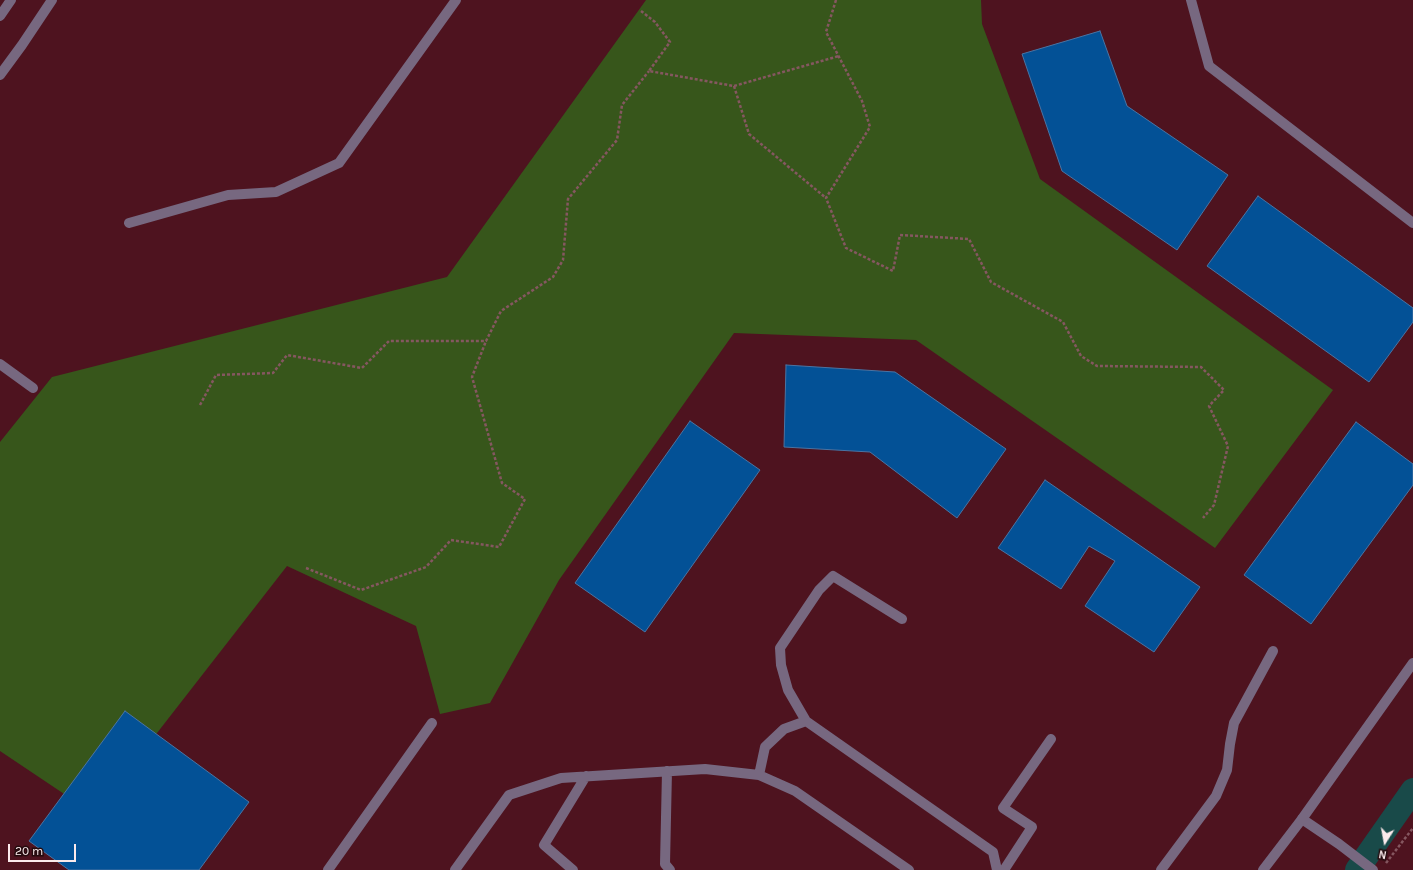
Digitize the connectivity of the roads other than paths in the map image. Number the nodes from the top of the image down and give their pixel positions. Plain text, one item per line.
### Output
1 (11, 0) edge
2 (52, 0) edge
3 (456, 0) edge
4 (1191, 0) edge
5 (0, 16) edge
6 (0, 75) edge
7 (129, 223) dead end
8 (1413, 223) edge
9 (0, 364) edge
10 (33, 388) dead end
11 (902, 619) dead end
12 (1273, 650) dead end
13 (1413, 663) edge
14 (806, 721) junction
15 (432, 723) dead end
16 (1050, 739) dead end
17 (667, 771) junction
18 (759, 775) junction
19 (586, 776) junction
20 (1302, 819) junction
21 (665, 868) edge
22 (1371, 868) edge
23 (328, 870) edge
24 (455, 870) edge
25 (573, 870) edge
26 (909, 870) edge
27 (997, 870) edge
28 (1004, 870) edge
29 (1161, 870) edge
30 (1263, 870) edge

1 - 5 street
2 - 6 street
3 - 7 street
4 - 8 street
9 - 10 street
11 - 14 street
12 - 29 street
13 - 20 street
14 - 18 street
14 - 27 street
15 - 23 street
16 - 28 street
17 - 18 street
17 - 19 street
17 - 21 street
18 - 26 street
19 - 24 street
19 - 25 street
20 - 22 street
20 - 30 street

